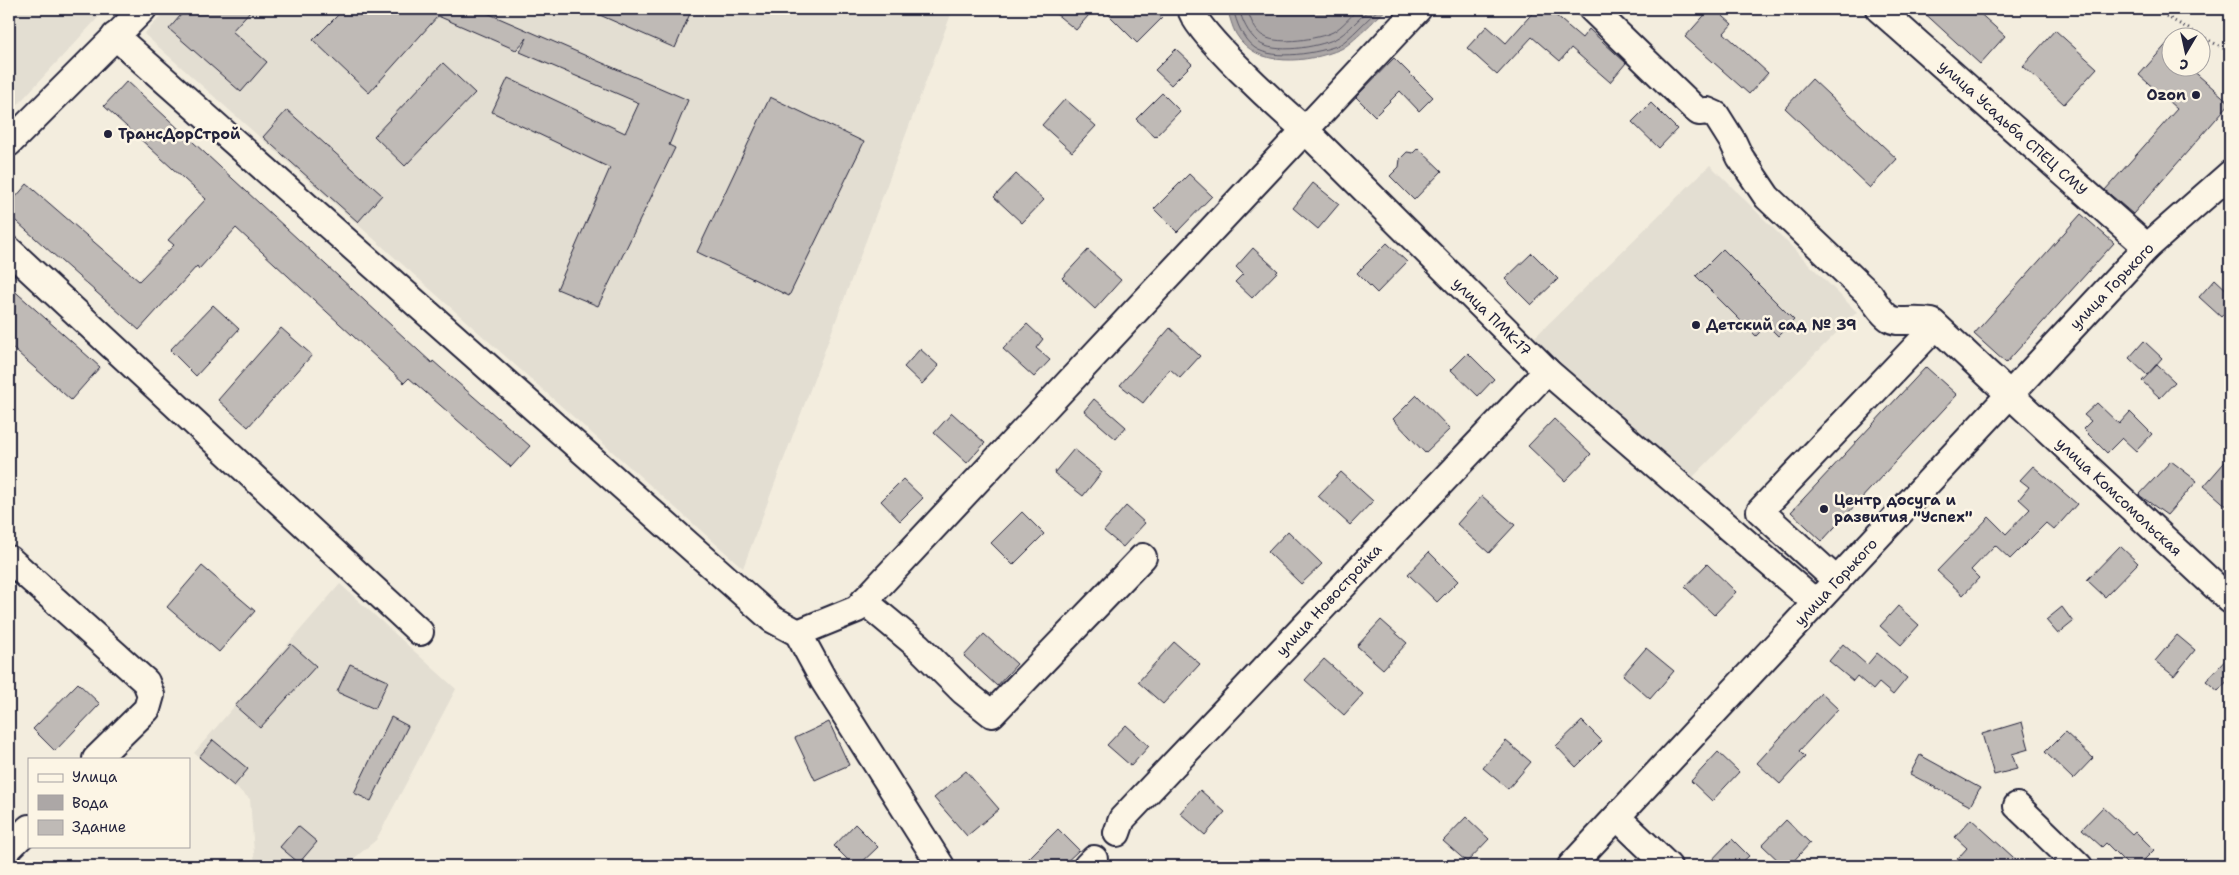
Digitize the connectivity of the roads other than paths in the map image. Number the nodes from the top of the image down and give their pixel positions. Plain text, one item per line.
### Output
1 (142, 9) edge
2 (1191, 9) edge
3 (1418, 9) edge
4 (1592, 9) edge
5 (1879, 9) edge
6 (115, 36) junction
7 (1304, 129) junction
8 (9, 143) edge
9 (2230, 174) edge
10 (2147, 247) junction
11 (9, 250) edge
12 (1936, 326) junction
13 (1547, 371) junction
14 (2008, 394) junction
15 (1144, 557) dead end
16 (9, 559) edge
17 (1837, 581) junction
18 (2230, 600) edge
19 (864, 601) junction
20 (1816, 603) junction
21 (420, 632) dead end
22 (798, 633) junction
23 (97, 758) edge
24 (2017, 806) dead end
25 (1617, 817) junction
26 (28, 829) edge
27 (1117, 833) dead end
28 (9, 848) edge
29 (941, 866) edge
30 (1571, 866) edge
31 (1668, 866) edge
32 (2079, 866) edge

1 - 6 street
2 - 7 street, улица ПМК-17
3 - 7 street
4 - 12 street
5 - 10 street, улица Усадьба СПЕЦ СМУ
6 - 8 street
6 - 22 street
7 - 13 street, улица ПМК-17
7 - 19 street
9 - 10 street, улица Горького
10 - 14 street, улица Горького
11 - 21 street
12 - 14 street
12 - 17 street
13 - 20 street, улица ПМК-17
13 - 27 street, улица Новостройка
14 - 17 street, улица Горького
14 - 18 street, улица Комсомольская
15 - 19 street
16 - 23 street
17 - 20 street, улица Горького
19 - 22 street
20 - 25 street, улица Горького
22 - 29 street
24 - 32 street
25 - 30 street, улица Горького
25 - 31 street
26 - 28 street

